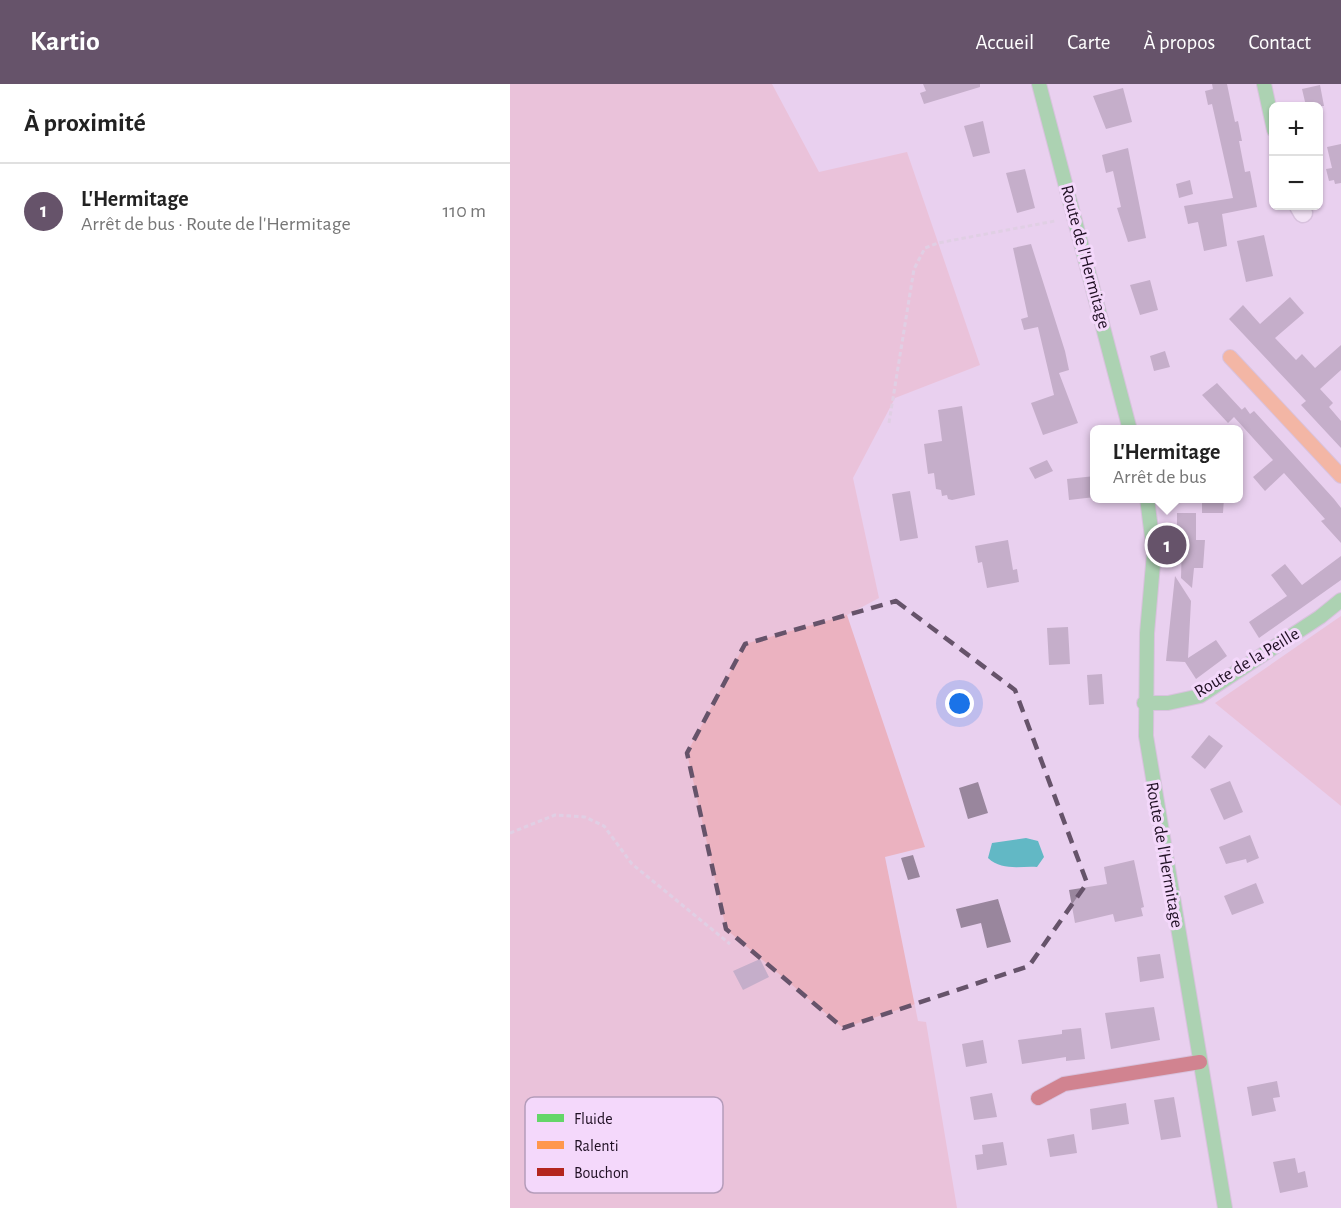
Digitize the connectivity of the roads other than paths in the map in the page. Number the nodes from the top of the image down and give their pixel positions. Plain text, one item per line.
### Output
1 (1039, 84) edge
2 (1264, 84) edge
3 (1269, 107) edge
4 (1230, 357) dead end
5 (1129, 425) edge
6 (1341, 476) edge
7 (1148, 503) edge
8 (1341, 600) edge
9 (1144, 704) junction
10 (1200, 1062) junction
11 (1038, 1098) dead end
12 (1225, 1208) edge

1 - 5 street, Route de l'Hermitage
2 - 3 street
4 - 6 street
7 - 9 street, Route de l'Hermitage
8 - 9 street, Route de la Peille
9 - 10 street, Route de l'Hermitage
10 - 11 street
10 - 12 street, Route de l'Hermitage

